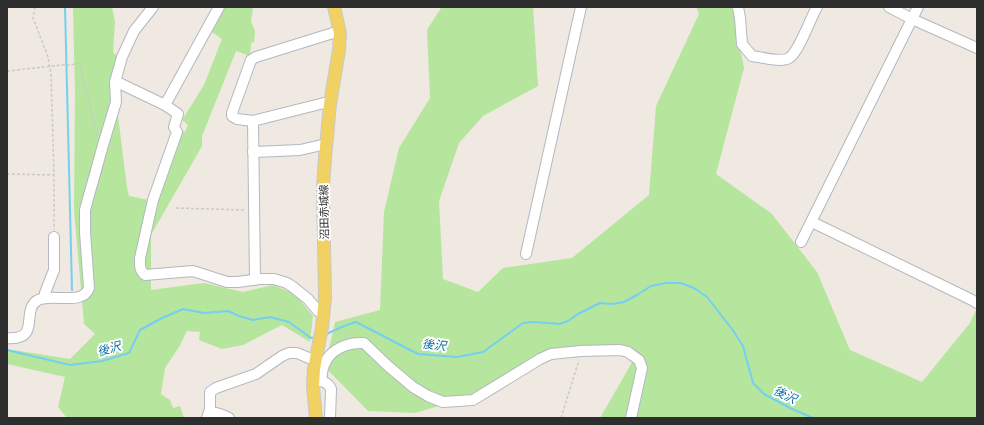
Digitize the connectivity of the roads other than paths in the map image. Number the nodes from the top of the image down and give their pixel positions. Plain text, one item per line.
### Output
1 (153, 7) edge
2 (219, 7) edge
3 (334, 7) edge
4 (580, 7) edge
5 (738, 7) edge
6 (817, 7) edge
7 (889, 7) edge
8 (918, 7) edge
9 (912, 19) junction
10 (340, 33) junction
11 (977, 48) edge
12 (115, 82) junction
13 (330, 104) junction
14 (165, 105) junction
15 (253, 121) junction
16 (326, 144) junction
17 (253, 152) junction
18 (812, 222) junction
19 (54, 238) road end
20 (801, 242) dead end
21 (526, 254) dead end
22 (255, 280) junction
23 (46, 298) junction
24 (977, 303) edge
25 (323, 314) junction
26 (7, 338) edge
27 (317, 356) junction
28 (317, 380) junction
29 (208, 415) edge
30 (229, 418) edge
31 (316, 418) edge
32 (330, 418) edge
33 (631, 418) edge

1 - 12 street
2 - 14 street
3 - 10 main road, 沼田赤城線
4 - 21 street
5 - 6 street
7 - 9 street
8 - 9 street
9 - 11 street
9 - 18 street
10 - 13 main road, 沼田赤城線
10 - 15 street
12 - 14 street
12 - 23 street
13 - 15 street
13 - 16 main road, 沼田赤城線
14 - 22 street
15 - 17 street
16 - 17 street
16 - 25 main road, 沼田赤城線
17 - 22 street
18 - 20 street
18 - 24 street
19 - 23 street
22 - 25 street
23 - 26 street
25 - 27 main road, 沼田赤城線
27 - 28 main road, 沼田赤城線
27 - 29 street
28 - 31 main road, 沼田赤城線
28 - 32 street
28 - 33 street
29 - 30 street

